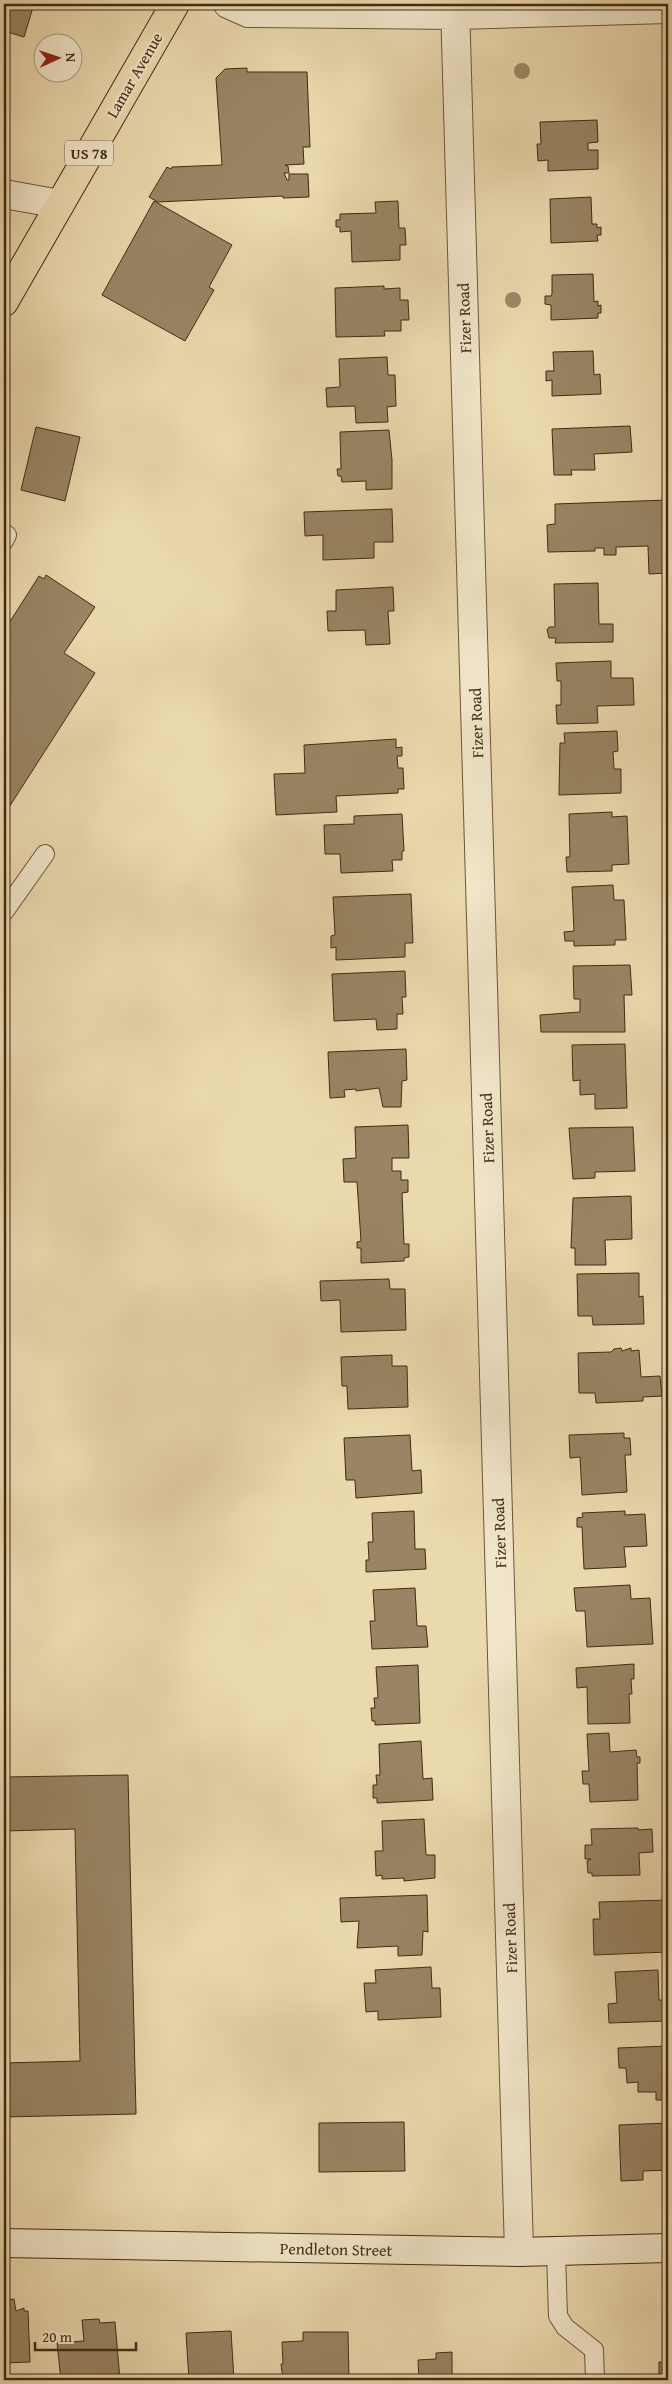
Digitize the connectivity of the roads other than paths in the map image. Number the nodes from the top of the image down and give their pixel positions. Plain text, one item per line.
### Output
1 (175, 4) edge
2 (228, 4) edge
3 (456, 9) edge
4 (668, 9) edge
5 (4, 194) edge
6 (60, 204) junction
7 (4, 302) edge
8 (4, 533) edge
9 (4, 541) edge
10 (45, 854) dead end
11 (4, 912) edge
12 (4, 2243) edge
13 (668, 2248) edge
14 (519, 2252) junction
15 (556, 2252) junction
16 (595, 2380) edge

1 - 6 main road, Lamar Avenue / US 78
2 - 3 street
3 - 4 street
3 - 14 street, Fizer Road
5 - 6 street
6 - 7 main road, Lamar Avenue / US 78
8 - 9 lane
10 - 11 lane
12 - 14 street, Pendleton Street
13 - 15 street, Pendleton Street
14 - 15 street, Pendleton Street
15 - 16 lane

